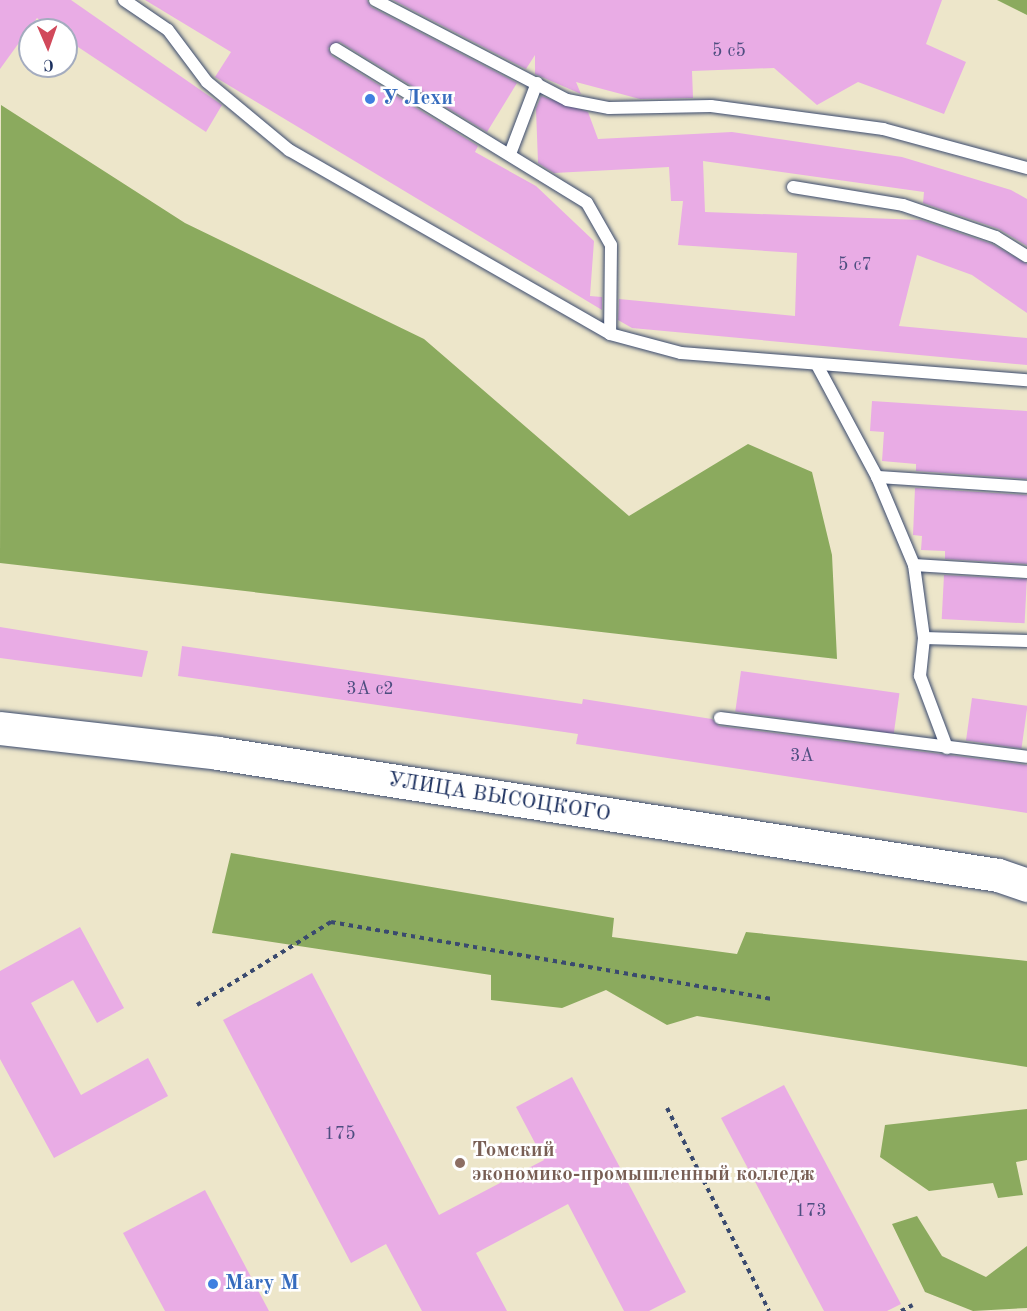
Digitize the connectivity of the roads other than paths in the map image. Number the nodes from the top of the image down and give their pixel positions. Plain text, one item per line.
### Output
1 (124, 0) edge
2 (375, 0) edge
3 (336, 49) dead end
4 (537, 83) junction
5 (510, 154) junction
6 (1027, 168) edge
7 (793, 187) dead end
8 (1027, 256) edge
9 (610, 334) junction
10 (816, 364) junction
11 (1027, 380) edge
12 (877, 477) junction
13 (1027, 487) edge
14 (914, 565) junction
15 (1027, 572) edge
16 (924, 638) junction
17 (1027, 641) edge
18 (720, 718) dead end
19 (0, 728) edge
20 (947, 748) junction
21 (1027, 758) edge
22 (1017, 877) edge

1 - 9 lane
2 - 4 lane
3 - 5 lane
4 - 5 lane
4 - 6 lane
5 - 9 lane
7 - 8 lane
9 - 10 lane
10 - 11 lane
10 - 12 lane
12 - 13 lane
12 - 14 lane
14 - 15 lane
14 - 16 lane
16 - 17 lane
16 - 20 lane
18 - 20 lane
19 - 22 main road, УЛИЦА ВЫСОЦКОГО
20 - 21 lane

